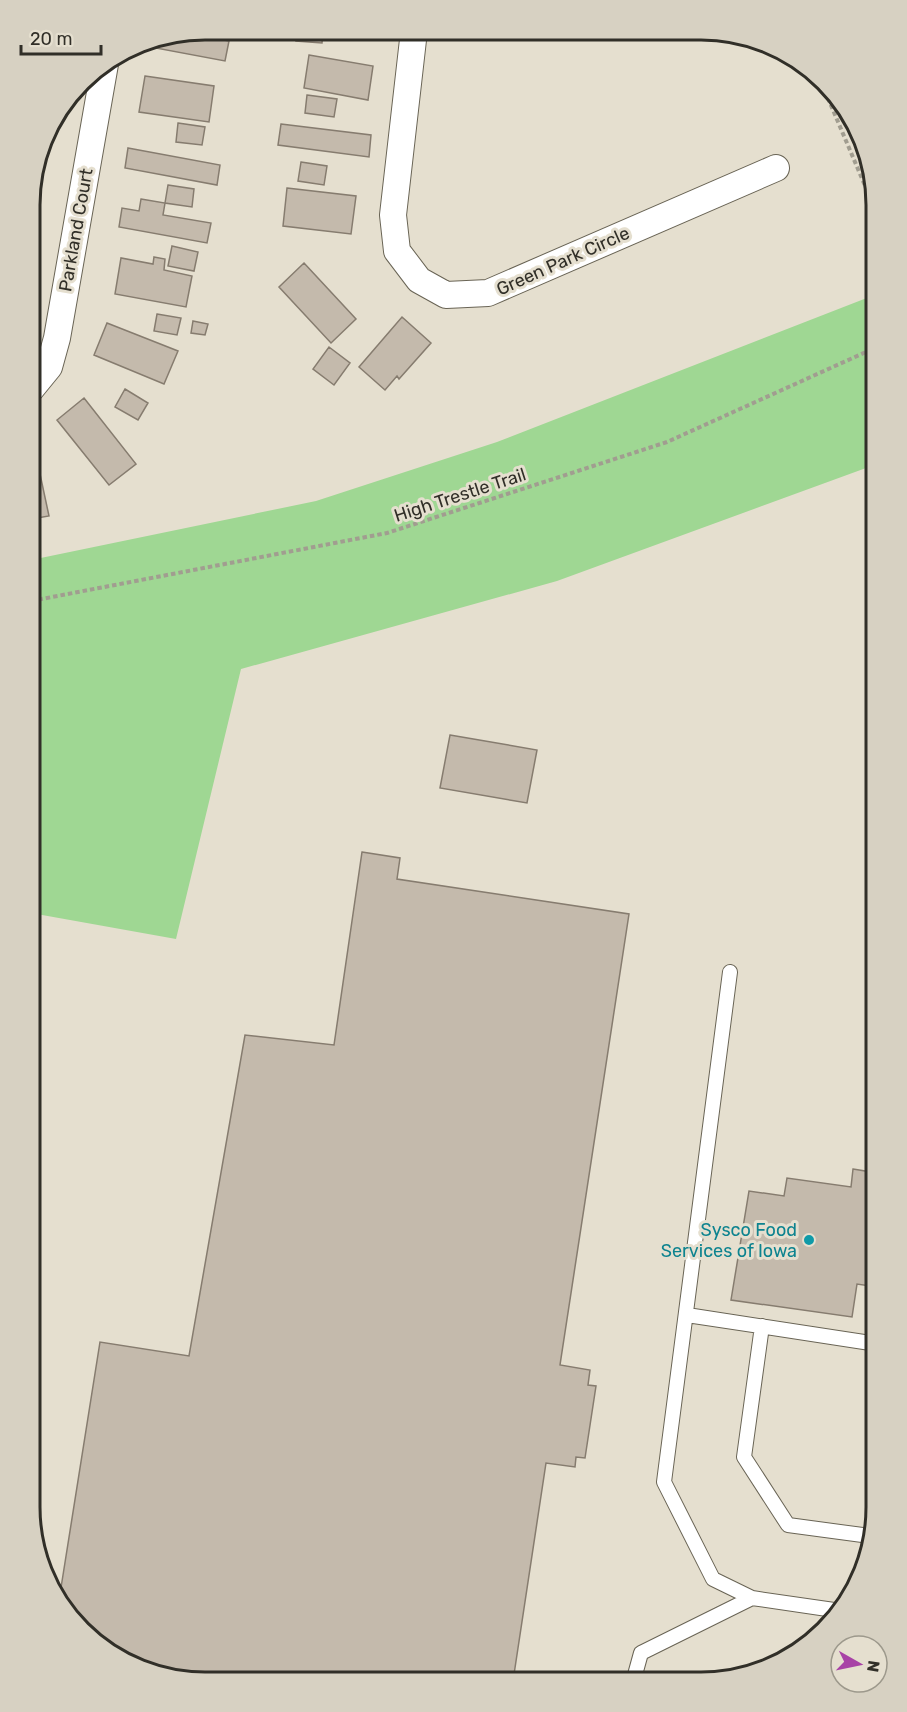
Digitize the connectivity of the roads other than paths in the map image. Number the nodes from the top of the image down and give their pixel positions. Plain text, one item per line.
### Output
1 (413, 40) edge
2 (103, 77) edge
3 (776, 168) dead end
4 (40, 378) edge
5 (730, 972) dead end
6 (687, 1315) junction
7 (762, 1326) junction
8 (866, 1342) edge
9 (864, 1535) edge
10 (752, 1598) junction
11 (830, 1609) edge
12 (636, 1672) edge

1 - 3 street, Green Park Circle
2 - 4 street, Parkland Court
5 - 6 lane
6 - 7 lane
6 - 10 lane
7 - 8 lane
7 - 9 lane
10 - 11 lane
10 - 12 lane

